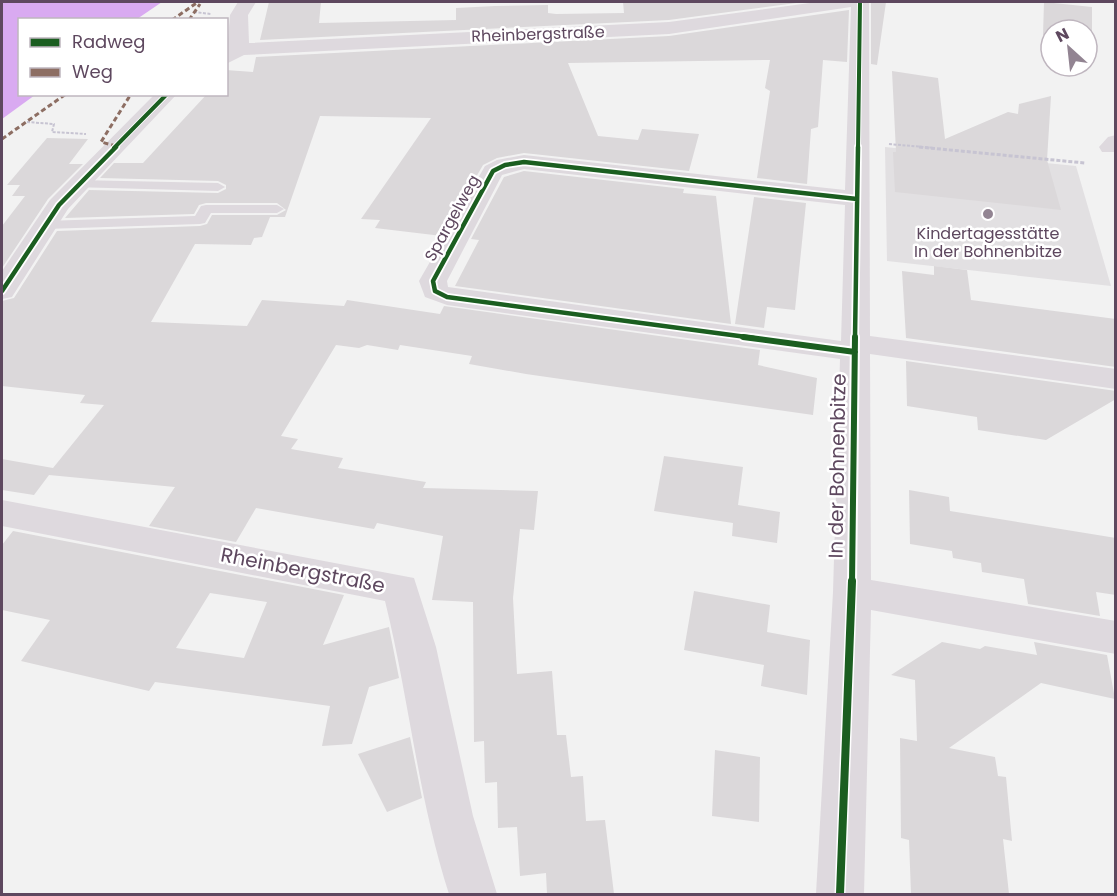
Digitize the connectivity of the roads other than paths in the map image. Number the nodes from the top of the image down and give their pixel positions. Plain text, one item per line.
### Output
1 (247, 2) edge
2 (851, 2) edge
3 (860, 2) edge
4 (233, 53) edge
5 (165, 96) edge
6 (77, 184) junction
7 (218, 188) dead end
8 (857, 199) junction
9 (277, 209) dead end
10 (45, 225) junction
11 (2, 291) edge
12 (855, 348) junction
13 (1116, 379) edge
14 (2, 513) edge
15 (852, 592) junction
16 (1116, 638) edge
17 (473, 894) edge
18 (840, 894) edge

1 - 4 street
2 - 4 street, Rheinbergstraße
3 - 8 street, In der Bohnenbitze
5 - 6 street
6 - 7 lane
6 - 10 street
8 - 12 street, In der Bohnenbitze
8 - 12 street, Spargelweg
9 - 10 lane
10 - 11 street
12 - 13 street
12 - 15 street, In der Bohnenbitze
14 - 17 street, Rheinbergstraße
15 - 16 street
15 - 18 street, In der Bohnenbitze

